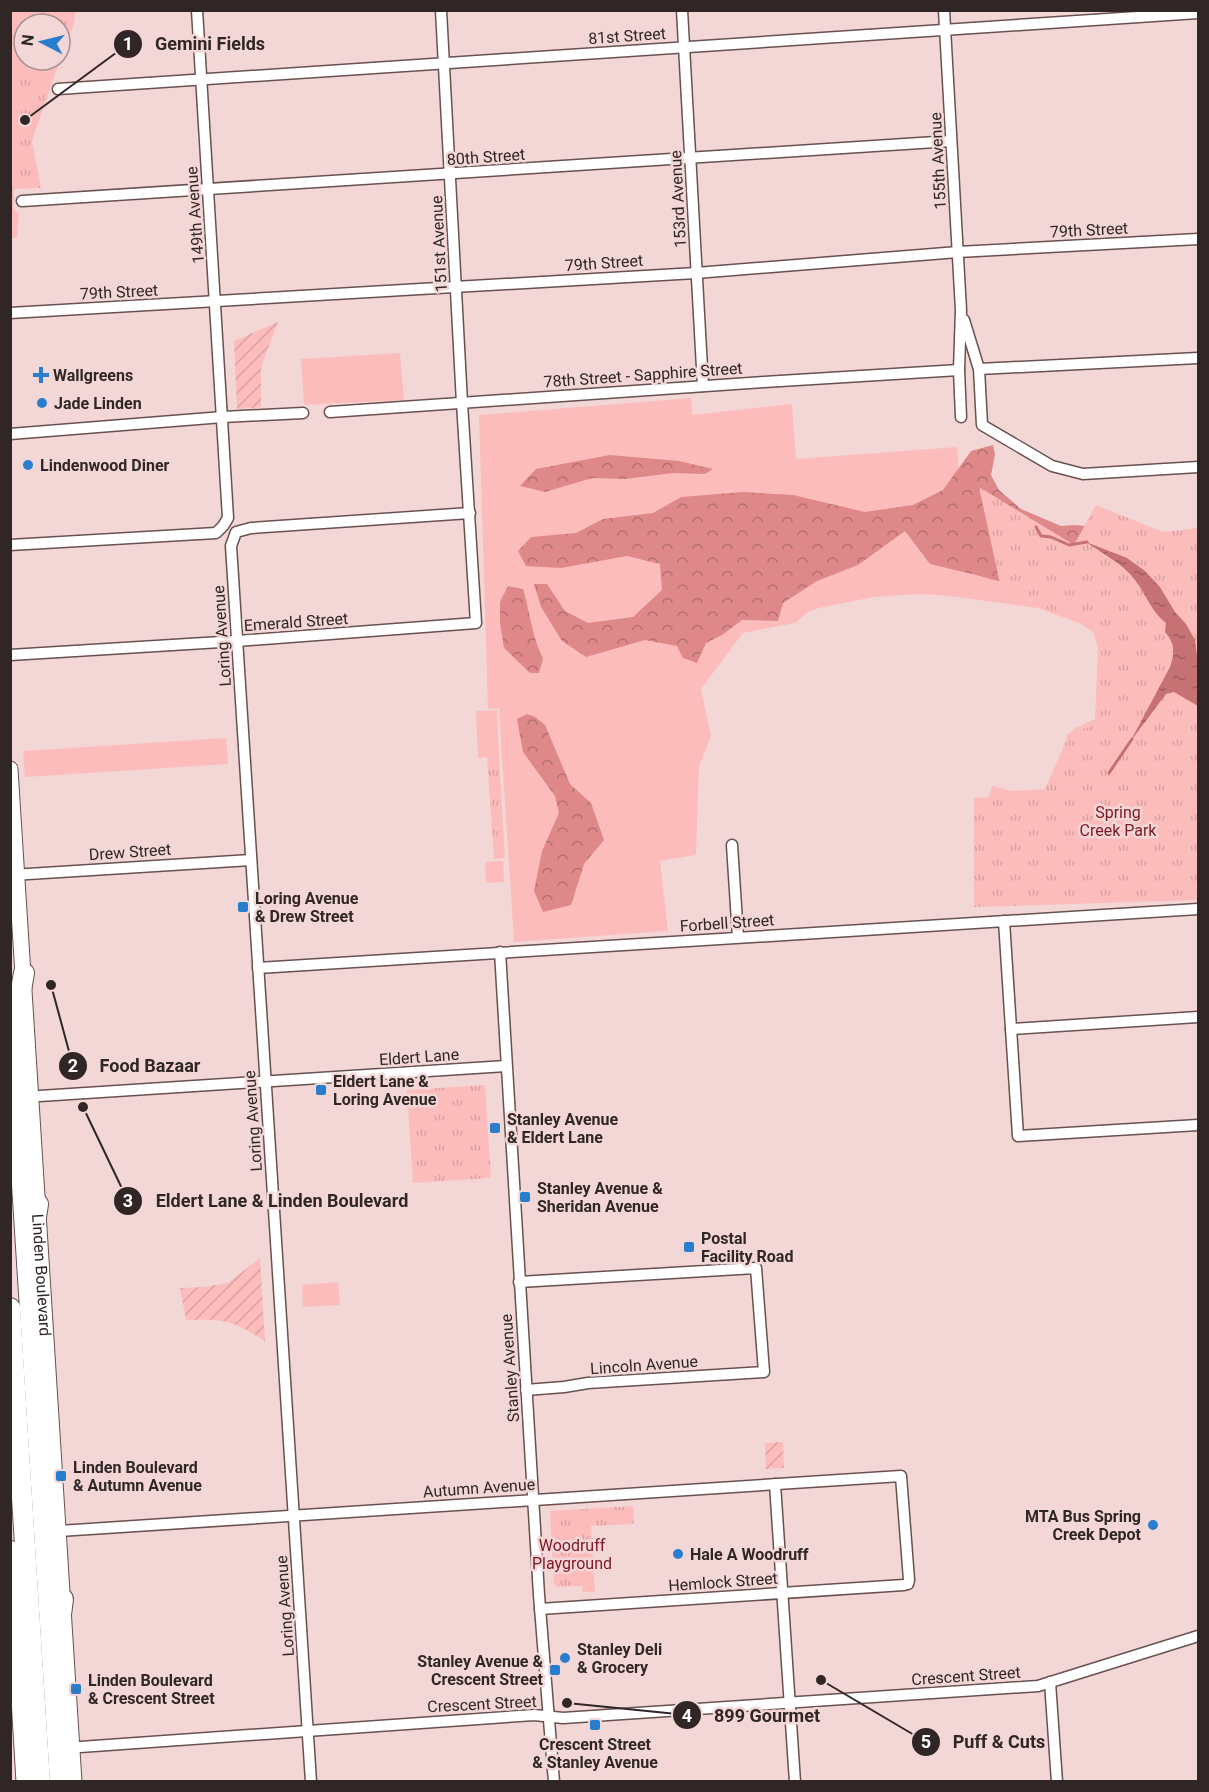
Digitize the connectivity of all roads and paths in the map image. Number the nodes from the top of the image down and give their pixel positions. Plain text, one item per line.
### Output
1 (197, 10) edge
2 (441, 10) edge
3 (682, 10) edge
4 (944, 10) edge
5 (1198, 13) edge
6 (945, 30) junction
7 (685, 47) junction
8 (445, 63) junction
9 (201, 80) junction
10 (58, 89) dead end
11 (951, 141) junction
12 (691, 158) junction
13 (450, 174) junction
14 (208, 190) junction
15 (22, 201) dead end
16 (1198, 239) edge
17 (958, 252) junction
18 (696, 273) junction
19 (456, 287) junction
20 (216, 302) junction
21 (961, 310) junction
22 (10, 313) edge
23 (1198, 358) edge
24 (979, 369) junction
25 (959, 370) junction
26 (703, 386) junction
27 (462, 403) junction
28 (330, 412) dead end
29 (303, 413) dead end
30 (223, 417) junction
31 (962, 417) dead end
32 (10, 434) edge
33 (1198, 467) edge
34 (470, 513) junction
35 (10, 545) edge
36 (237, 641) junction
37 (10, 655) edge
38 (10, 769) edge
39 (732, 845) dead end
40 (251, 860) junction
41 (14, 875) edge
42 (1198, 909) edge
43 (1004, 921) junction
44 (738, 937) junction
45 (500, 952) junction
46 (258, 968) junction
47 (24, 973) junction
48 (10, 996) edge
49 (1198, 1017) edge
50 (1011, 1029) junction
51 (13, 1039) junction
52 (506, 1066) junction
53 (266, 1083) junction
54 (19, 1097) edge
55 (1198, 1125) edge
56 (38, 1204) junction
57 (27, 1272) junction
58 (519, 1282) junction
59 (10, 1308) edge
60 (526, 1390) junction
61 (37, 1419) junction
62 (55, 1464) junction
63 (775, 1484) junction
64 (533, 1500) junction
65 (294, 1516) junction
66 (24, 1525) junction
67 (59, 1531) junction
68 (10, 1548) edge
69 (908, 1584) joint
70 (13, 1590) junction
71 (782, 1594) junction
72 (63, 1599) junction
73 (540, 1609) junction
74 (1198, 1636) edge
75 (13, 1644) edge
76 (53, 1672) junction
77 (1050, 1682) junction
78 (789, 1703) junction
79 (548, 1716) junction
80 (308, 1730) junction
81 (40, 1750) edge
82 (24, 1782) edge
83 (40, 1782) edge
84 (60, 1782) edge
85 (74, 1782) edge
86 (311, 1782) edge
87 (554, 1782) edge
88 (795, 1782) edge
89 (1057, 1782) edge

1 - 9 street, 149th Avenue
2 - 8 street, 151st Avenue
3 - 7 street, 153rd Avenue
4 - 6 street, 155th Avenue
5 - 6 street, 81st Street
6 - 7 street, 81st Street
6 - 11 street, 155th Avenue
7 - 8 street, 81st Street
7 - 12 street, 153rd Avenue
8 - 9 street, 81st Street
8 - 13 street, 151st Avenue
9 - 10 street, 81st Street
9 - 14 street, 149th Avenue
11 - 12 street, 80th Street
11 - 17 street, 155th Avenue
12 - 13 street, 80th Street
12 - 18 street, 153rd Avenue
13 - 14 street, 80th Street
13 - 19 street, 151st Avenue
14 - 15 street, 80th Street
14 - 20 street, 149th Avenue
16 - 17 street, 79th Street
17 - 18 street, 79th Street
17 - 21 street, 155th Avenue
18 - 19 street, 79th Street
18 - 26 street, 153rd Avenue
19 - 20 street, 79th Street
19 - 27 street, 151st Avenue
20 - 22 street, 79th Street
20 - 30 street, 149th Avenue
21 - 24 street, 155th Avenue
21 - 25 street, 155th Avenue
23 - 24 street
24 - 33 street, 155th Avenue
25 - 26 street, 78th Street - Sapphire Street
25 - 31 street, 155th Avenue
26 - 27 street, 78th Street - Sapphire Street
27 - 28 street, 78th Street - Sapphire Street
27 - 34 street
29 - 30 street
30 - 32 street
30 - 35 street
34 - 36 street, Loring Avenue
34 - 36 street, Emerald Street
36 - 37 street, Emerald Street
36 - 40 street, Loring Avenue
38 - 41 street, Linden Boulevard
39 - 44 street
40 - 41 street, Drew Street
40 - 46 street, Loring Avenue
41 - 47 street, Linden Boulevard
42 - 43 street, Forbell Street
43 - 44 street, Forbell Street
43 - 50 street
44 - 45 street, Forbell Street
45 - 46 street, Forbell Street
45 - 52 street, Stanley Avenue
46 - 53 street, Loring Avenue
47 - 51 highway
47 - 54 street, Linden Boulevard
48 - 51 highway, Linden Boulevard
49 - 50 street
50 - 55 street
51 - 54 highway, Linden Boulevard
52 - 53 street, Eldert Lane
52 - 58 street, Stanley Avenue
53 - 54 street, Eldert Lane
53 - 65 street, Loring Avenue
54 - 56 street, Linden Boulevard
54 - 57 highway, Linden Boulevard
56 - 57 highway
56 - 62 street, Linden Boulevard
57 - 61 highway, Linden Boulevard
58 - 60 street, Stanley Avenue
58 - 60 street, Lincoln Avenue
59 - 66 highway, Linden Boulevard
60 - 64 street, Stanley Avenue
61 - 62 highway
61 - 76 highway, Linden Boulevard
62 - 67 street, Linden Boulevard
63 - 64 street, Autumn Avenue
63 - 69 street, Autumn Avenue
63 - 71 street
64 - 65 street, Autumn Avenue
64 - 73 street, Stanley Avenue
65 - 67 street, Autumn Avenue
65 - 80 street, Loring Avenue
66 - 70 highway
66 - 81 highway, Linden Boulevard
67 - 72 street, Linden Boulevard
68 - 70 street, Linden Boulevard
69 - 71 street, Hemlock Street
70 - 75 street, Linden Boulevard
71 - 73 street, Hemlock Street
71 - 78 street
72 - 76 highway
72 - 81 street, Linden Boulevard
73 - 79 street, Stanley Avenue
74 - 77 street, Crescent Street
75 - 81 street, Linden Boulevard
76 - 81 highway, Linden Boulevard
77 - 78 street, Crescent Street
77 - 89 street
78 - 79 street, Crescent Street
78 - 88 street
79 - 80 street, Crescent Street
79 - 87 street, Stanley Avenue
80 - 81 street, Crescent Street
80 - 86 street, Loring Avenue
81 - 82 street, Linden Boulevard
81 - 83 highway, Linden Boulevard
81 - 84 highway, Linden Boulevard
81 - 85 street, Linden Boulevard

